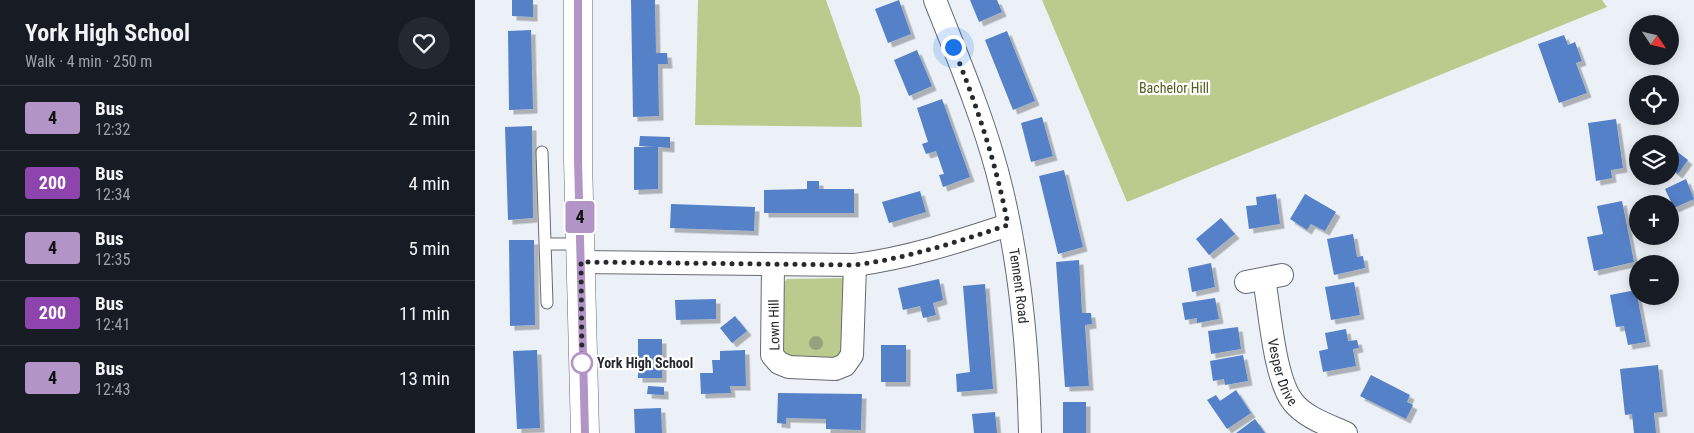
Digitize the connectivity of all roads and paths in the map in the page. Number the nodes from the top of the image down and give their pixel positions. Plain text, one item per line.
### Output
1 (578, 0) edge
2 (935, 0) edge
3 (543, 152) dead end
4 (1008, 225) junction
5 (545, 244) junction
6 (581, 253) junction
7 (773, 265) junction
8 (855, 265) junction
9 (1264, 279) dead end
10 (547, 303) dead end
11 (585, 433) edge
12 (1030, 433) edge
13 (1346, 433) edge

1 - 6 street
2 - 4 street, Tennent Road
3 - 5 lane
4 - 8 street
4 - 12 street, Tennent Road
5 - 6 lane
5 - 10 lane
6 - 7 street
6 - 11 street
7 - 8 street
7 - 8 street, Lown Hill
9 - 13 street, Vesper Drive

